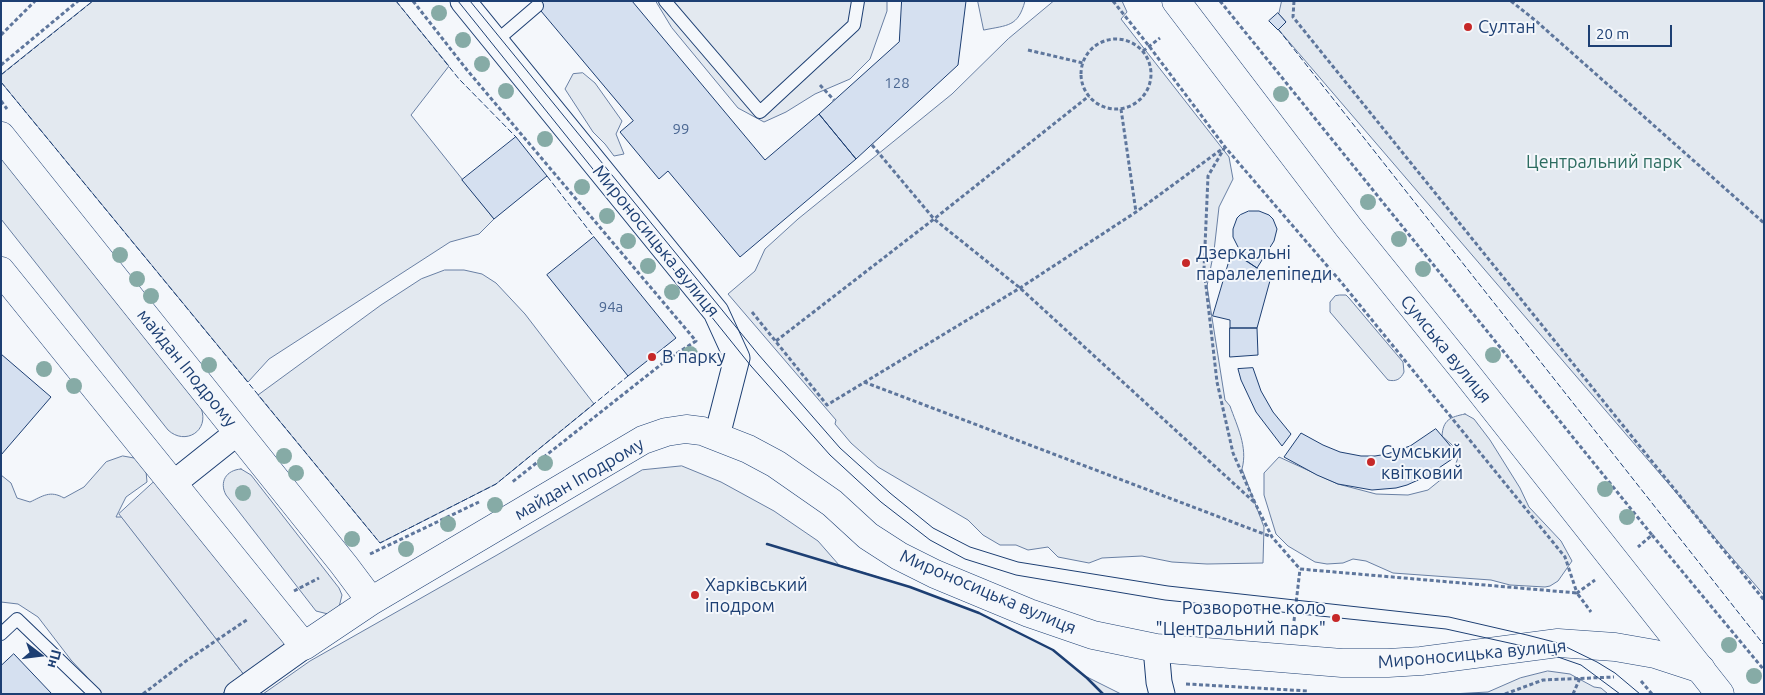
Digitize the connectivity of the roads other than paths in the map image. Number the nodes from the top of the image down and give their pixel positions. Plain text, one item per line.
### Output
1 (463, 1) edge
2 (665, 1) edge
3 (858, 1) edge
4 (1176, 1) edge
5 (537, 6) dead end
6 (495, 42) junction
7 (1, 136) edge
8 (1, 271) edge
9 (238, 432) junction
10 (716, 436) junction
11 (174, 483) junction
12 (371, 601) junction
13 (1, 634) edge
14 (304, 646) junction
15 (1156, 648) junction
16 (1701, 669) junction
17 (1160, 688) edge
18 (95, 694) edge
19 (237, 694) edge
20 (1720, 694) edge

1 - 6 street, Мироносицька вулиця
2 - 3 lane
4 - 16 street, Сумська вулиця
5 - 6 lane
6 - 10 street, Мироносицька вулиця
7 - 9 street, майдан Іподрому
8 - 11 street
9 - 11 street
9 - 12 street, майдан Іподрому
10 - 12 street, майдан Іподрому
10 - 15 street, Мироносицька вулиця
11 - 14 street
12 - 14 street, майдан Іподрому
13 - 18 lane
14 - 19 street, майдан Іподрому
15 - 16 street, Мироносицька вулиця
15 - 17 street
16 - 20 street, Сумська вулиця

